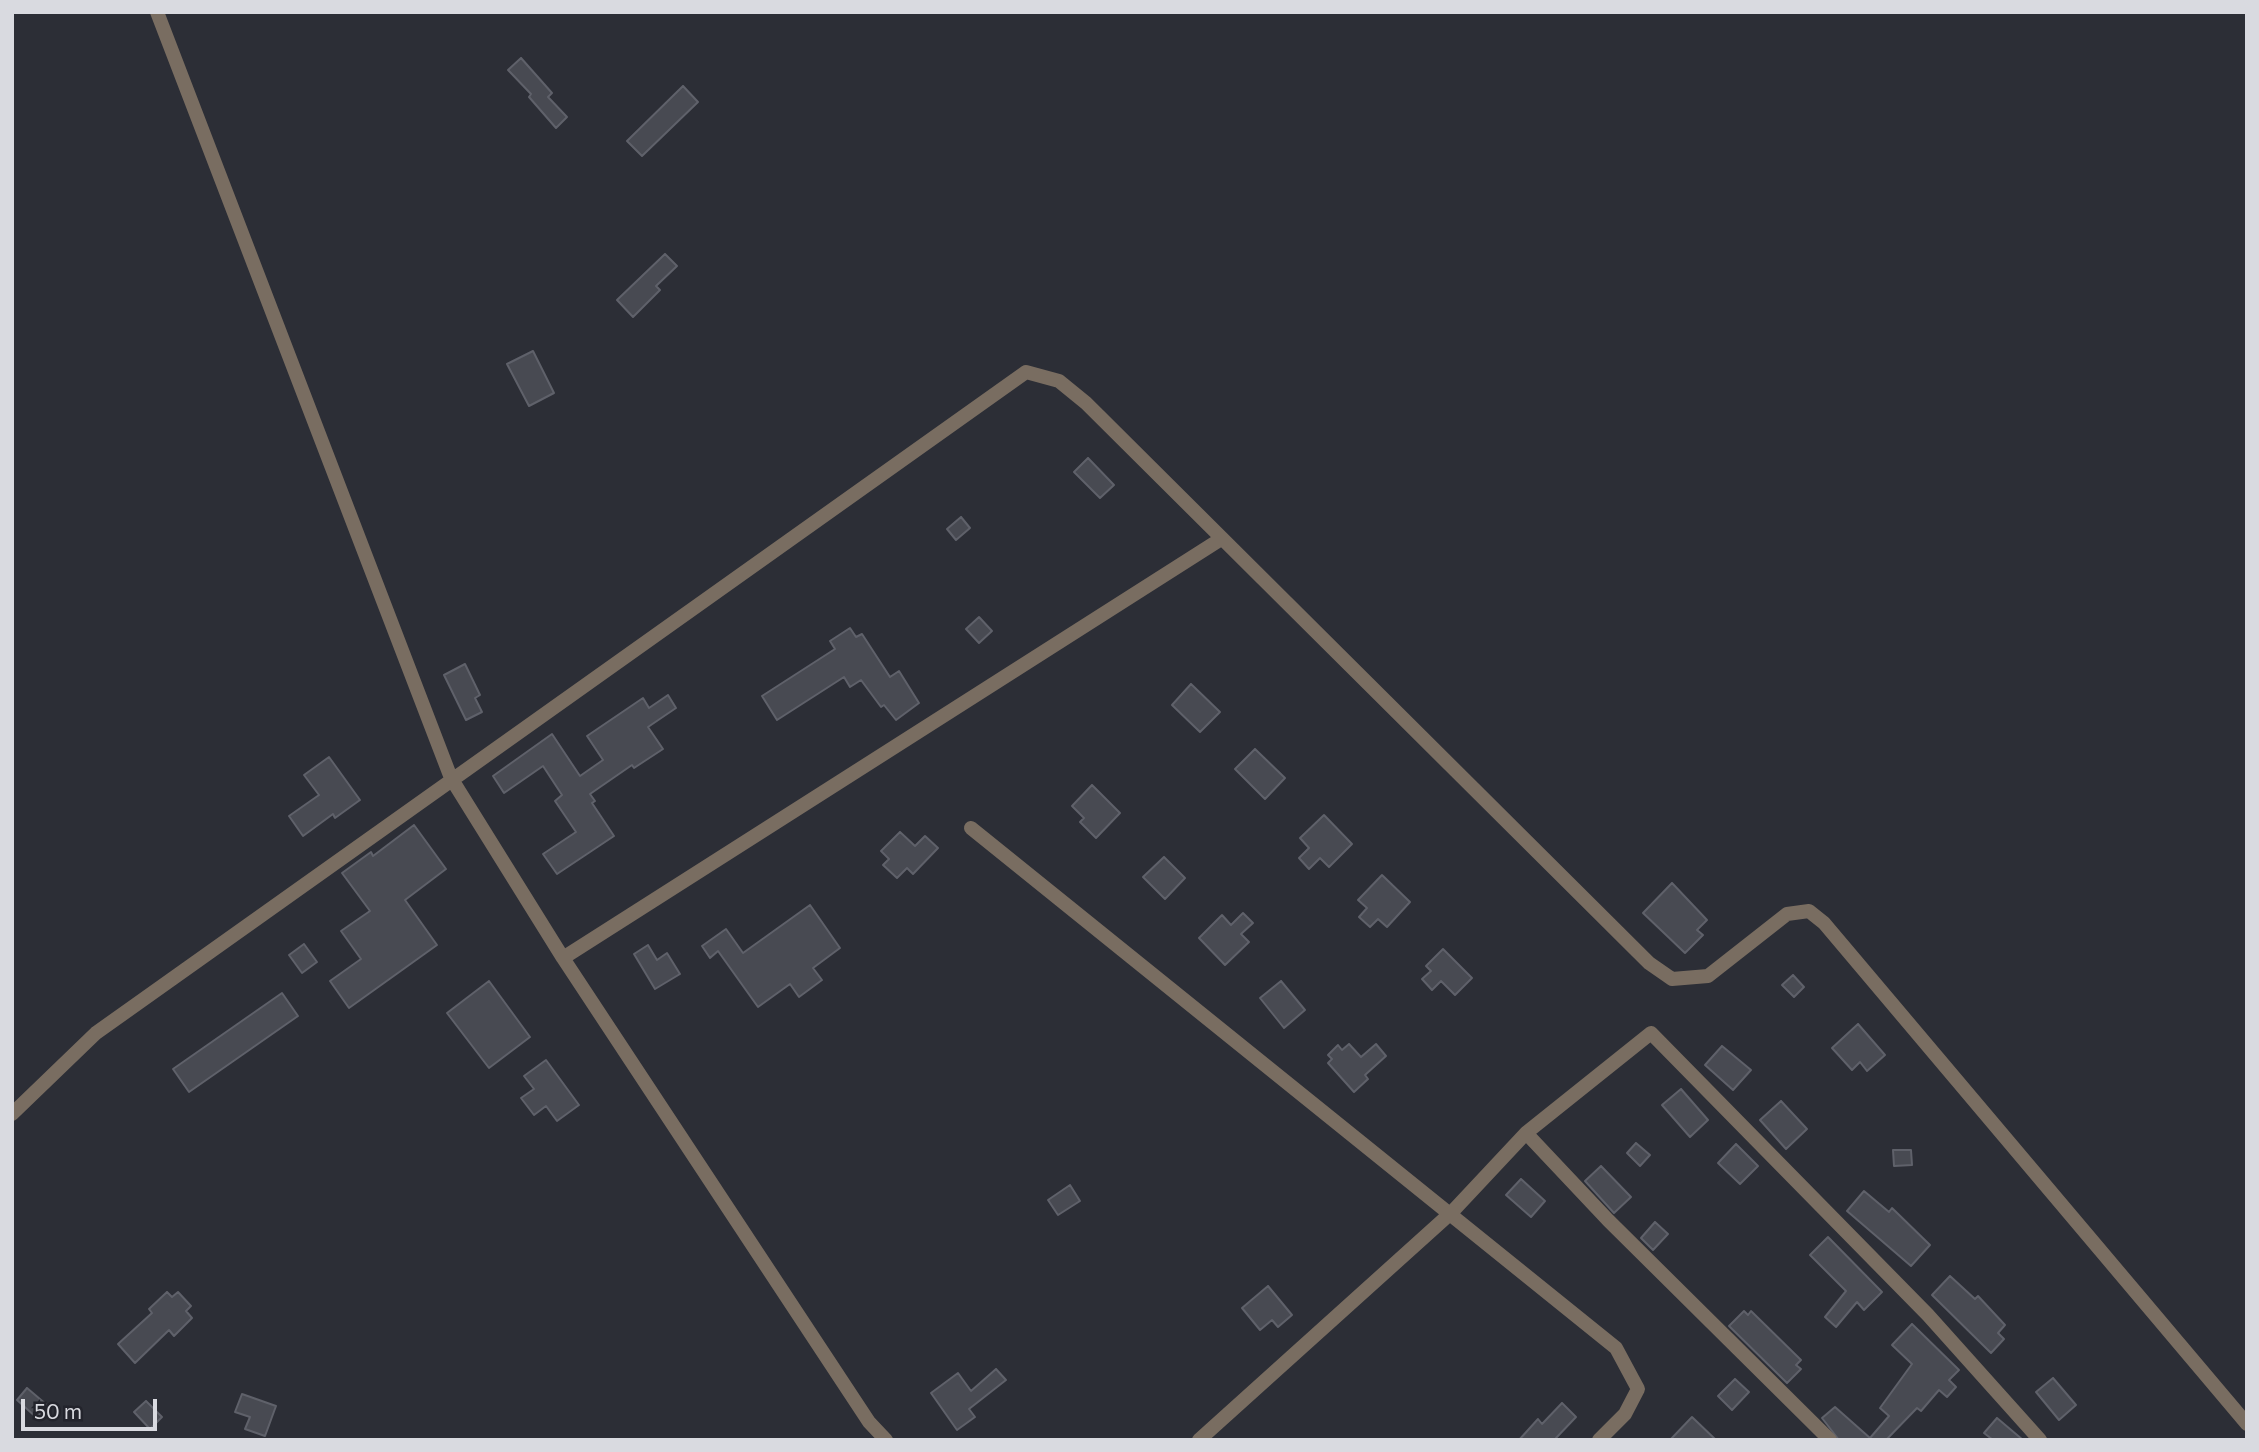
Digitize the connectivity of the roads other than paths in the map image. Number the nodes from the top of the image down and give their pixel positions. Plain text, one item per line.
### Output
1 (157, 12) edge
2 (1221, 539) junction
3 (451, 778) junction
4 (971, 828) dead end
5 (563, 958) junction
6 (12, 1114) edge
7 (1526, 1133) junction
8 (1452, 1212) junction
9 (2247, 1424) edge
10 (886, 1440) edge
11 (1199, 1440) edge
12 (1599, 1440) edge
13 (1830, 1440) edge
14 (2040, 1440) edge

1 - 3 street
2 - 3 street
2 - 5 street
2 - 9 street
3 - 5 street
3 - 6 street
4 - 8 street
5 - 10 street
7 - 8 street
7 - 13 street
7 - 14 street
8 - 11 street
8 - 12 street

